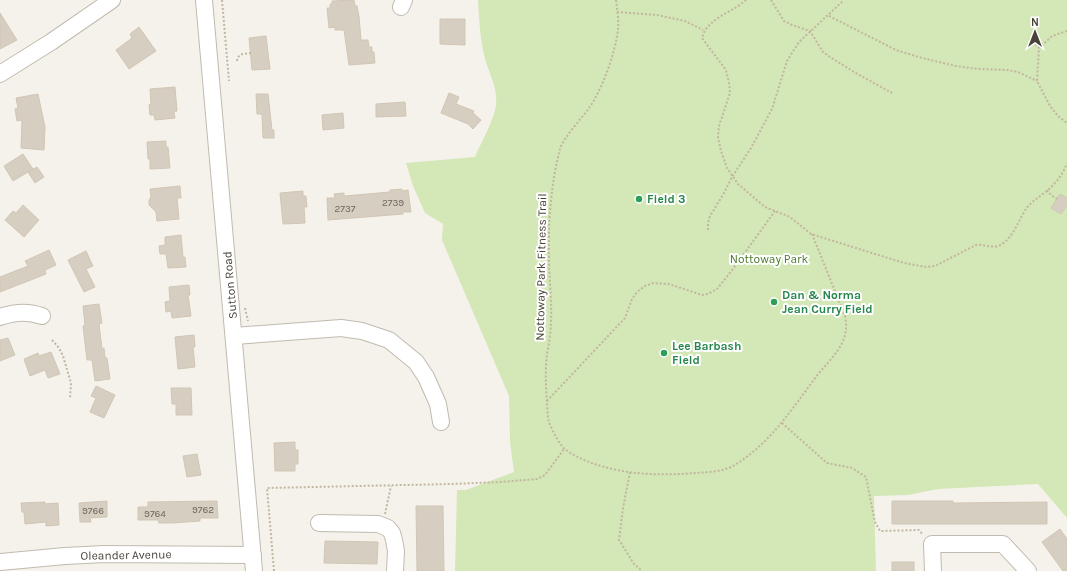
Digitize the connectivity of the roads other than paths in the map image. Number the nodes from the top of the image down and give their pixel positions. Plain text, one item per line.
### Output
1 (112, 0) edge
2 (204, 0) edge
3 (0, 74) edge
4 (42, 316) dead end
5 (0, 317) edge
6 (234, 336) junction
7 (441, 422) dead end
8 (319, 523) dead end
9 (253, 555) junction
10 (0, 562) edge
11 (254, 571) edge
12 (395, 571) edge
13 (933, 571) edge
14 (1028, 571) edge

1 - 3 street
2 - 6 street, Sutton Road
4 - 5 street
6 - 7 street
6 - 9 street, Sutton Road
8 - 12 street
9 - 10 street, Oleander Avenue
9 - 11 street, Sutton Road
13 - 14 street

